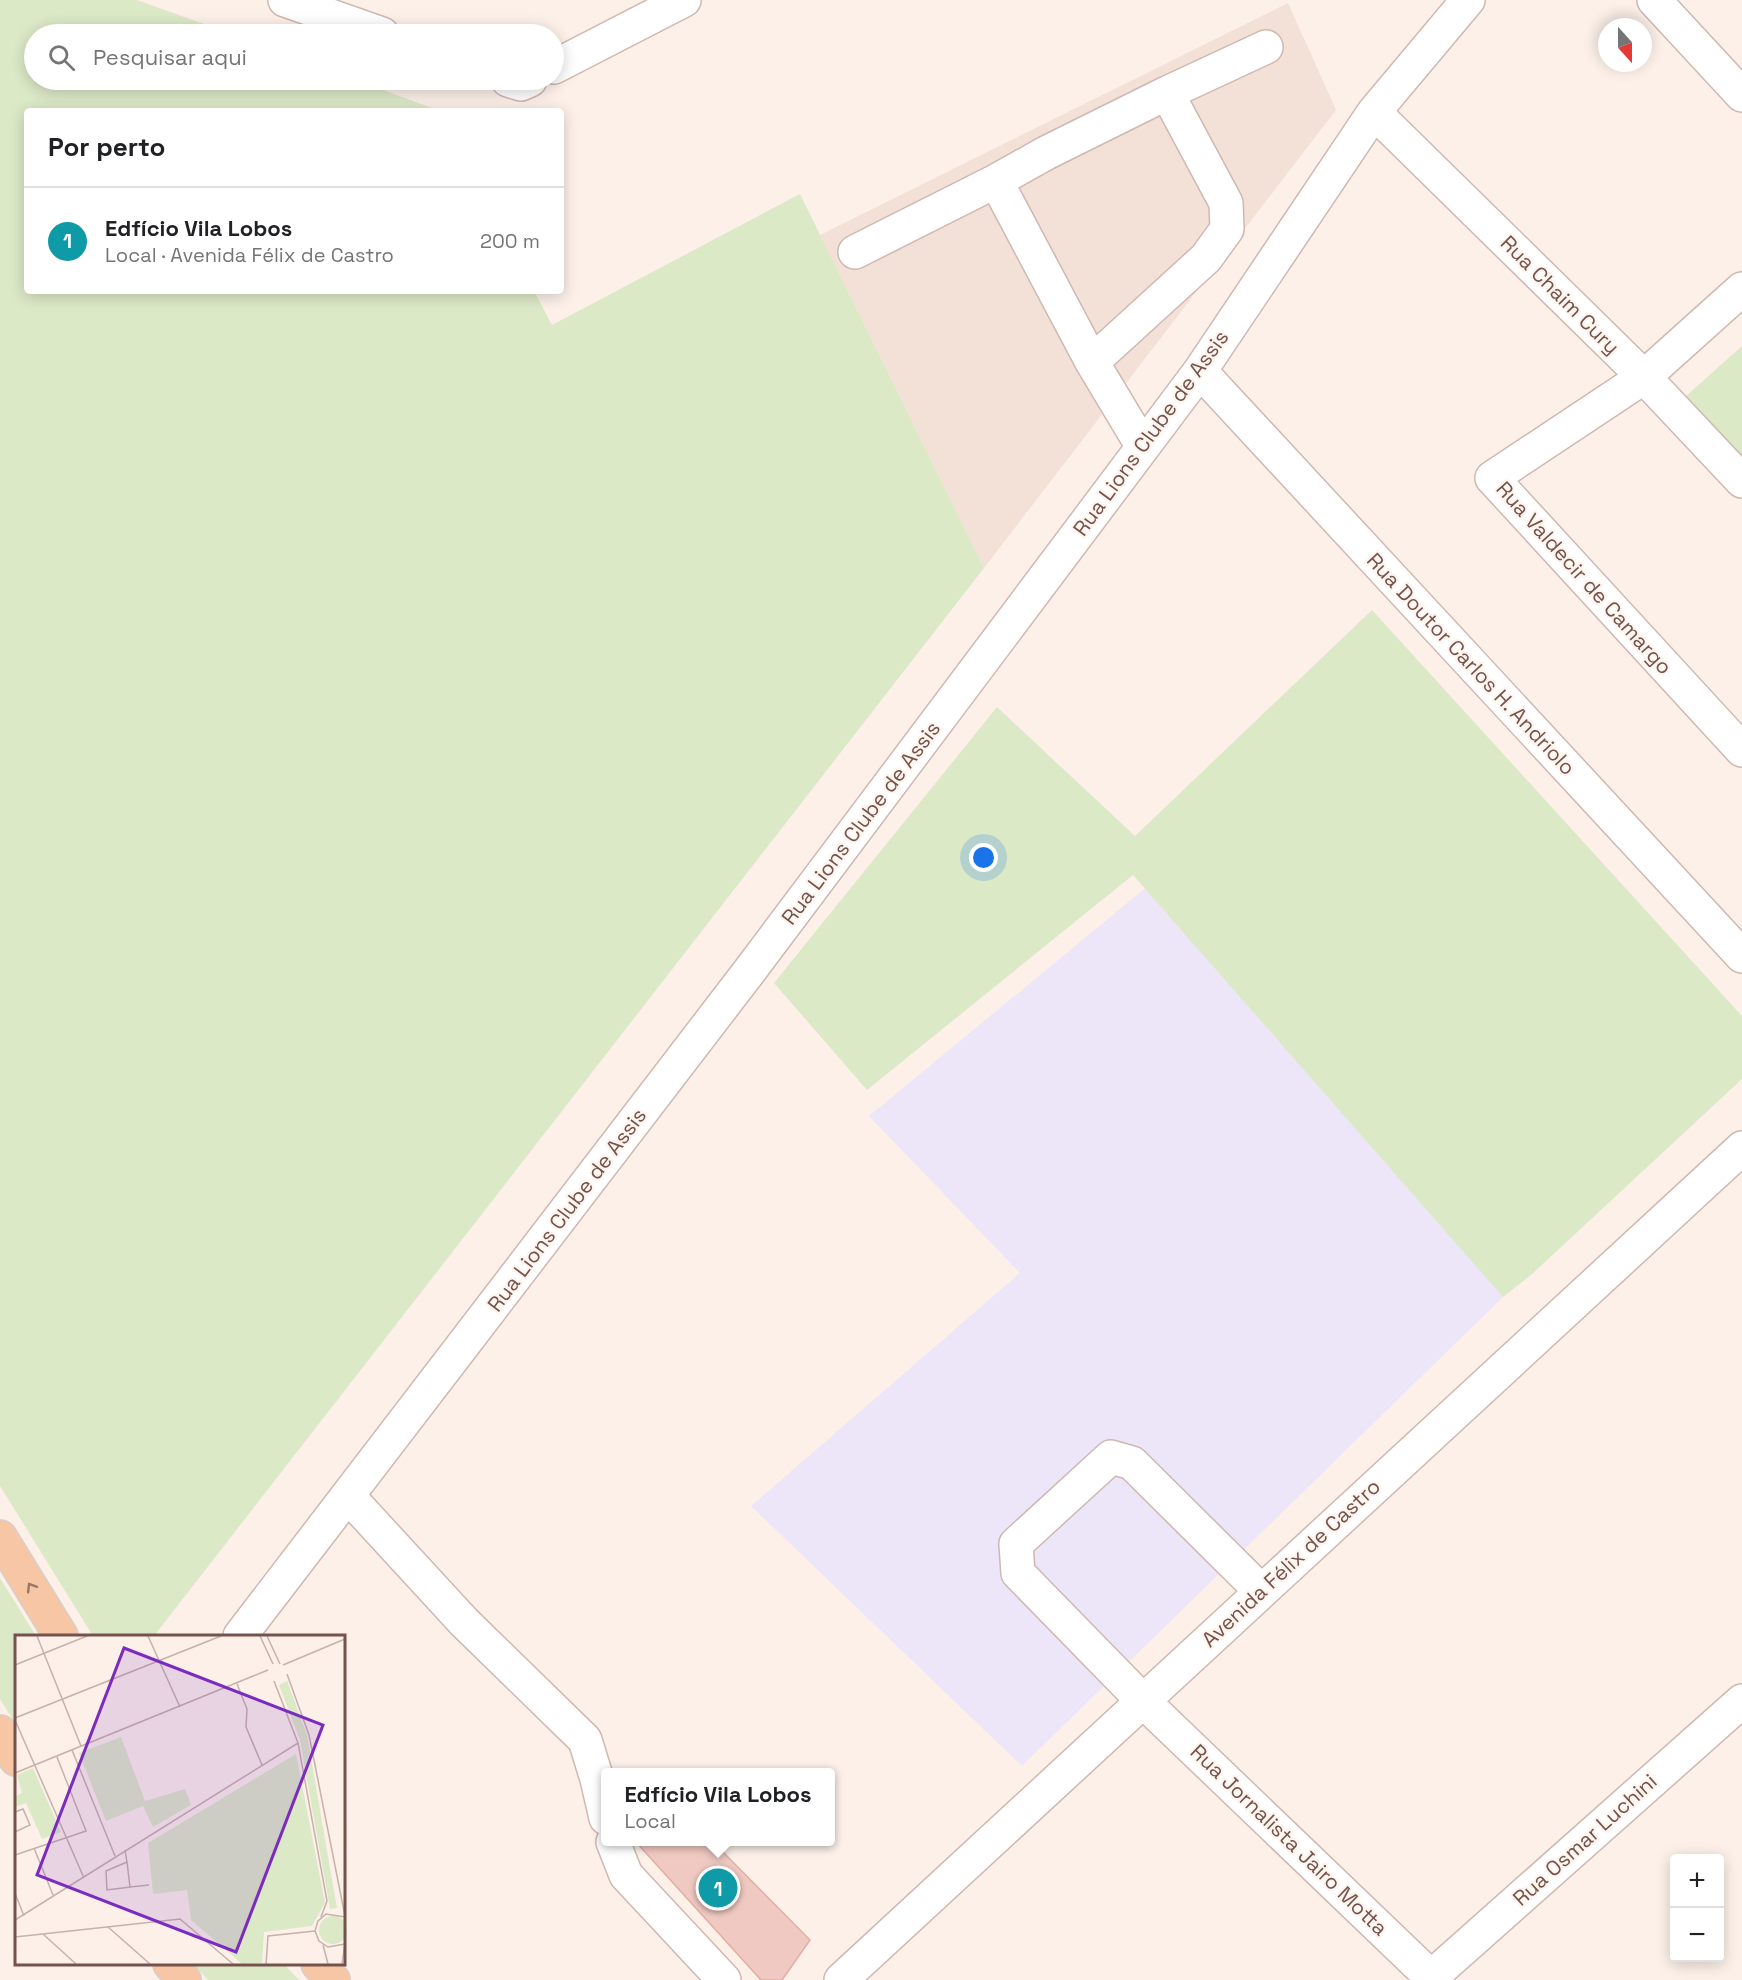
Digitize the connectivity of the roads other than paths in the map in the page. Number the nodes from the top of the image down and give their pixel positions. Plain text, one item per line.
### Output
1 (285, 0) edge
2 (684, 0) edge
3 (1468, 0) edge
4 (1654, 0) edge
5 (353, 24) edge
6 (1266, 47) dead end
7 (564, 62) edge
8 (1167, 93) junction
9 (1742, 95) edge
10 (1374, 112) junction
11 (996, 181) junction
12 (855, 252) dead end
13 (1742, 289) edge
14 (1092, 362) junction
15 (1200, 371) junction
16 (1644, 377) junction
17 (1143, 447) junction
18 (1742, 482) edge
19 (1742, 750) edge
20 (1742, 956) edge
21 (1742, 1148) edge
22 (348, 1496) junction
23 (0, 1537) edge
24 (1261, 1591) junction
25 (60, 1635) edge
26 (241, 1635) edge
27 (1143, 1701) junction
28 (1742, 1701) edge
29 (0, 1732) edge
30 (15, 1757) edge
31 (601, 1796) edge
32 (615, 1846) edge
33 (171, 1965) edge
34 (319, 1965) edge
35 (1431, 1979) edge
36 (184, 1980) edge
37 (333, 1980) edge
38 (724, 1980) edge
39 (841, 1980) edge

1 - 5 street
2 - 7 street
3 - 10 street, Rua Lions Clube de Assis
4 - 9 street
6 - 8 street
8 - 11 street
8 - 14 street
10 - 15 street, Rua Lions Clube de Assis
10 - 16 street, Rua Chaim Cury
11 - 12 street
11 - 14 street
13 - 16 street, Rua Valdecir de Camargo
14 - 17 street
15 - 17 street, Rua Lions Clube de Assis
15 - 20 street, Rua Doutor Carlos H. Andriolo
16 - 18 street, Rua Chaim Cury
16 - 19 street, Rua Valdecir de Camargo
17 - 22 street, Rua Lions Clube de Assis
21 - 24 street, Avenida Félix de Castro
22 - 26 street, Rua Lions Clube de Assis
22 - 31 street
25 -> 23 main road
24 - 27 street, Avenida Félix de Castro
24 - 27 street, Rua Jornalista Jairo Motta
27 - 35 street, Rua Jornalista Jairo Motta
27 - 39 street, Avenida Félix de Castro
28 - 35 street, Rua Osmar Luchini
29 - 30 main road
32 - 38 street
33 - 36 main road
34 - 37 main road

